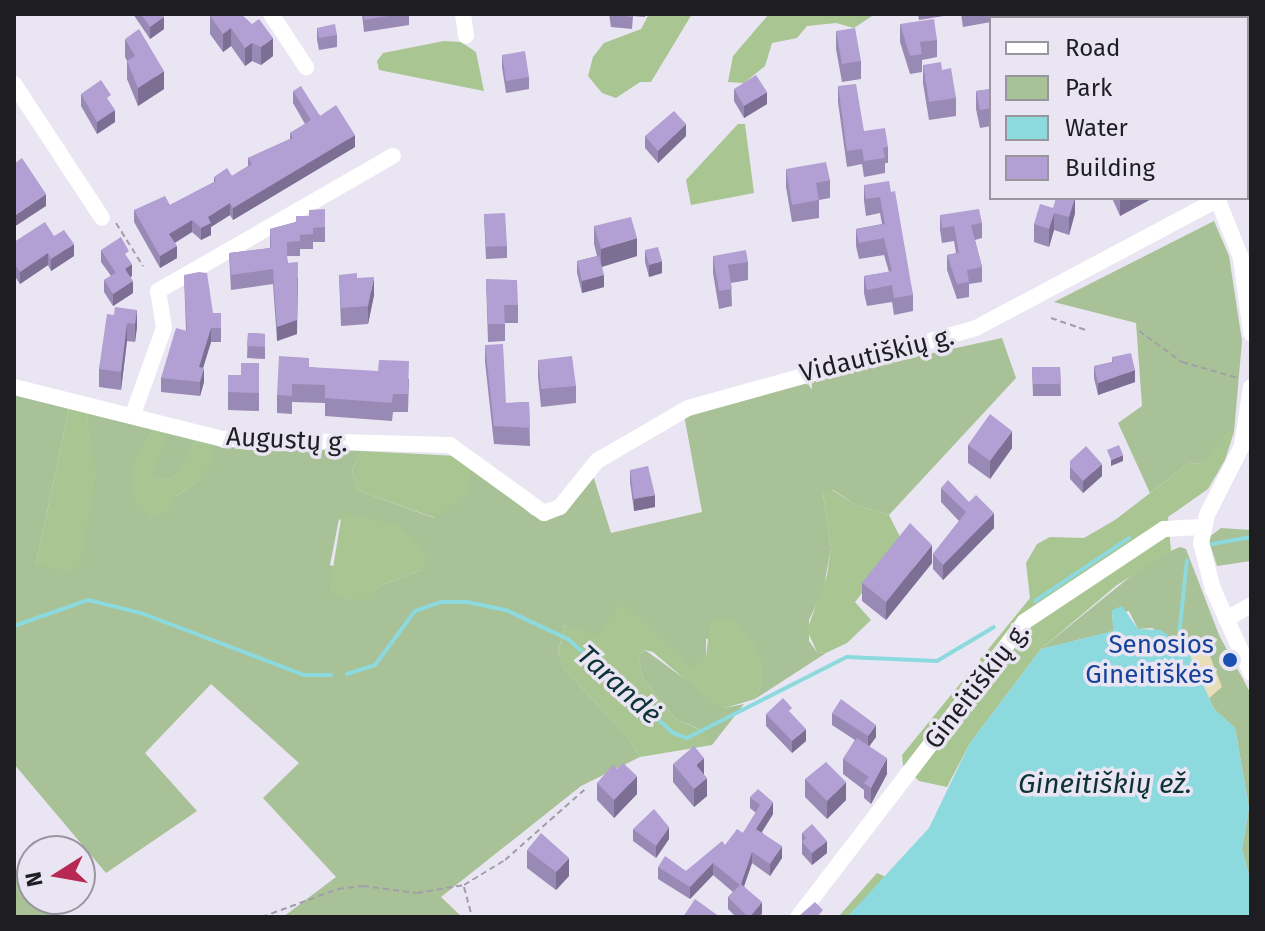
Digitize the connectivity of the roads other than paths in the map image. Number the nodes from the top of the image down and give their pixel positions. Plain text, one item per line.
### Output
1 (271, 14) edge
2 (463, 14) edge
3 (466, 36) dead end
4 (306, 67) dead end
5 (14, 84) edge
6 (393, 156) dead end
7 (1215, 200) edge
8 (1220, 200) edge
9 (102, 218) road end
10 (1251, 333) edge
11 (1246, 383) edge
12 (14, 387) edge
13 (133, 414) junction
14 (544, 513) joint
15 (1202, 527) junction
16 (1251, 605) edge
17 (1226, 619) junction
18 (1251, 673) edge
19 (798, 917) edge

1 - 4 street
2 - 3 street
5 - 9 street
6 - 13 street
7 - 14 street, Vidautiškių g.
8 - 10 street
11 - 15 street
12 - 13 street, Augustų g.
13 - 14 street, Augustų g.
15 - 17 street
15 - 19 street, Gineitiškių g.
16 - 17 street
17 - 18 street

